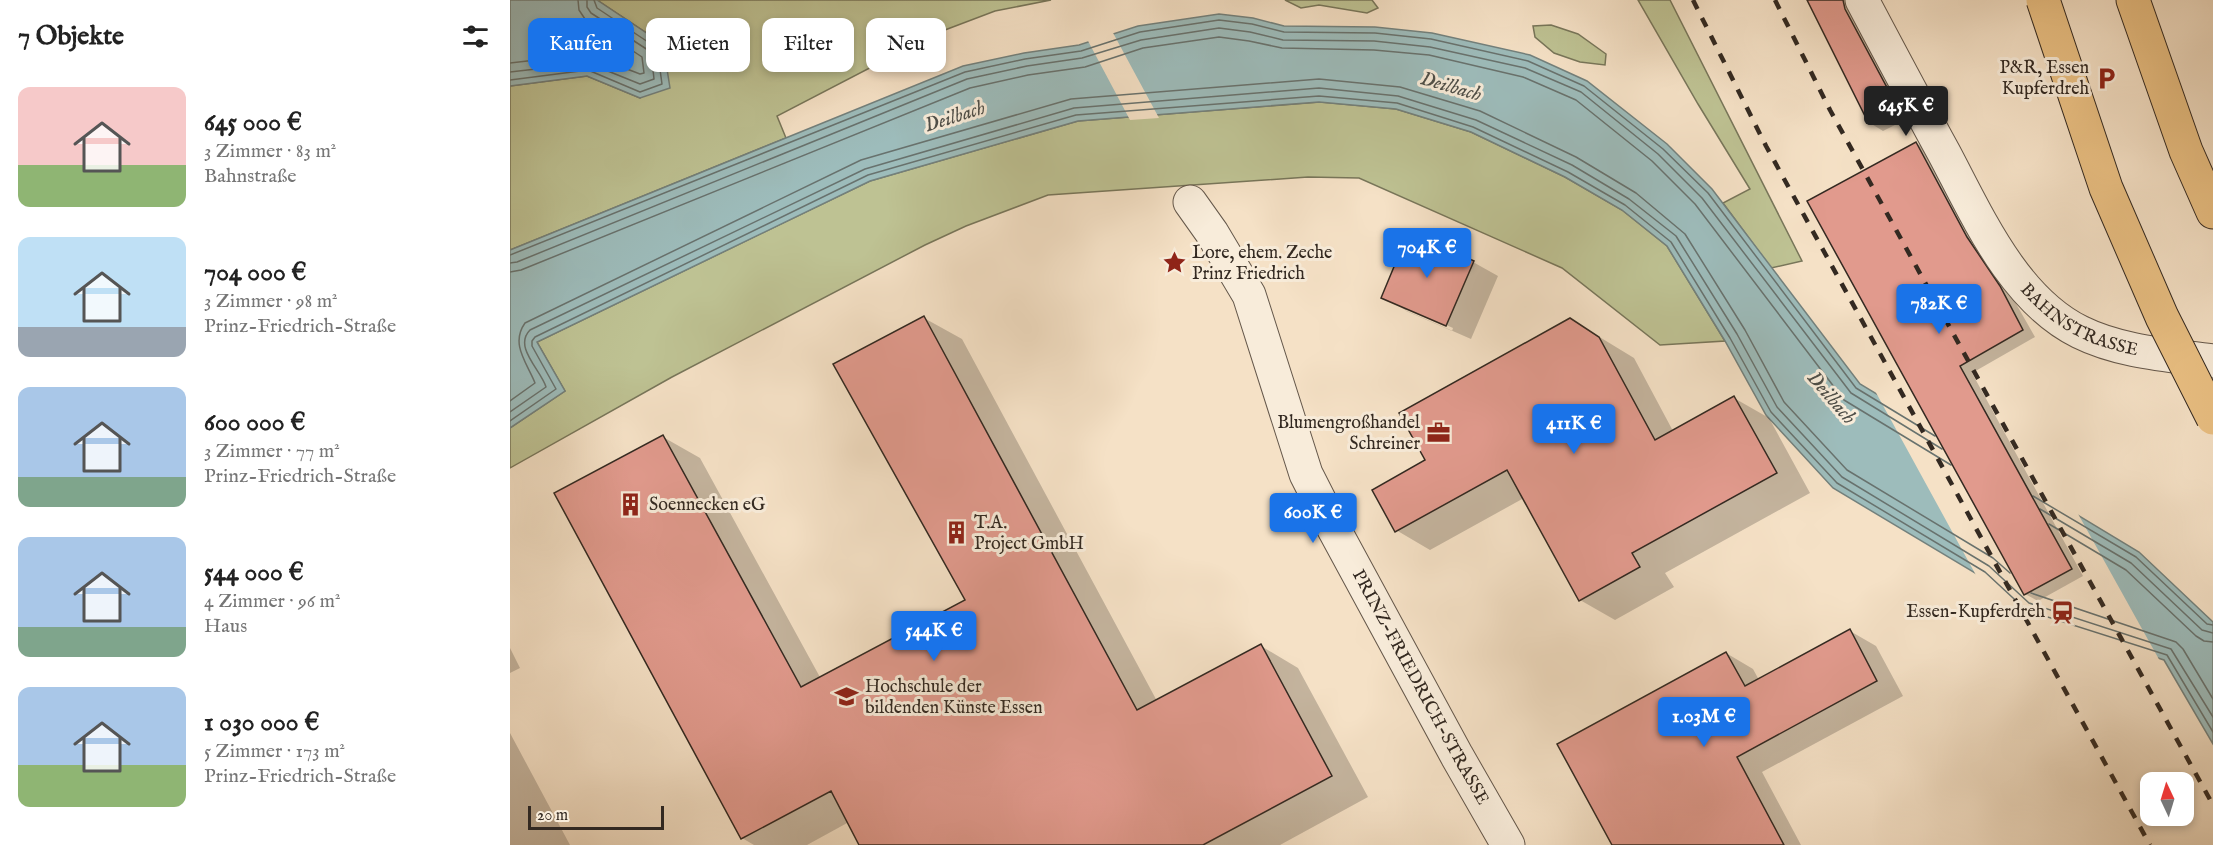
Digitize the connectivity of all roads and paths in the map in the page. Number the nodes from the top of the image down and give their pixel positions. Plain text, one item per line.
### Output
1 (1863, 0) edge
2 (2043, 0) edge
3 (2133, 0) edge
4 (1190, 202) dead end
5 (2213, 212) edge
6 (2213, 361) edge
7 (2213, 418) edge
8 (1508, 845) edge

1 - 6 street, BAHNSTRASSE
2 - 7 highway, bridge
3 - 5 highway
4 - 8 street, PRINZ-FRIEDRICH-STRASSE

